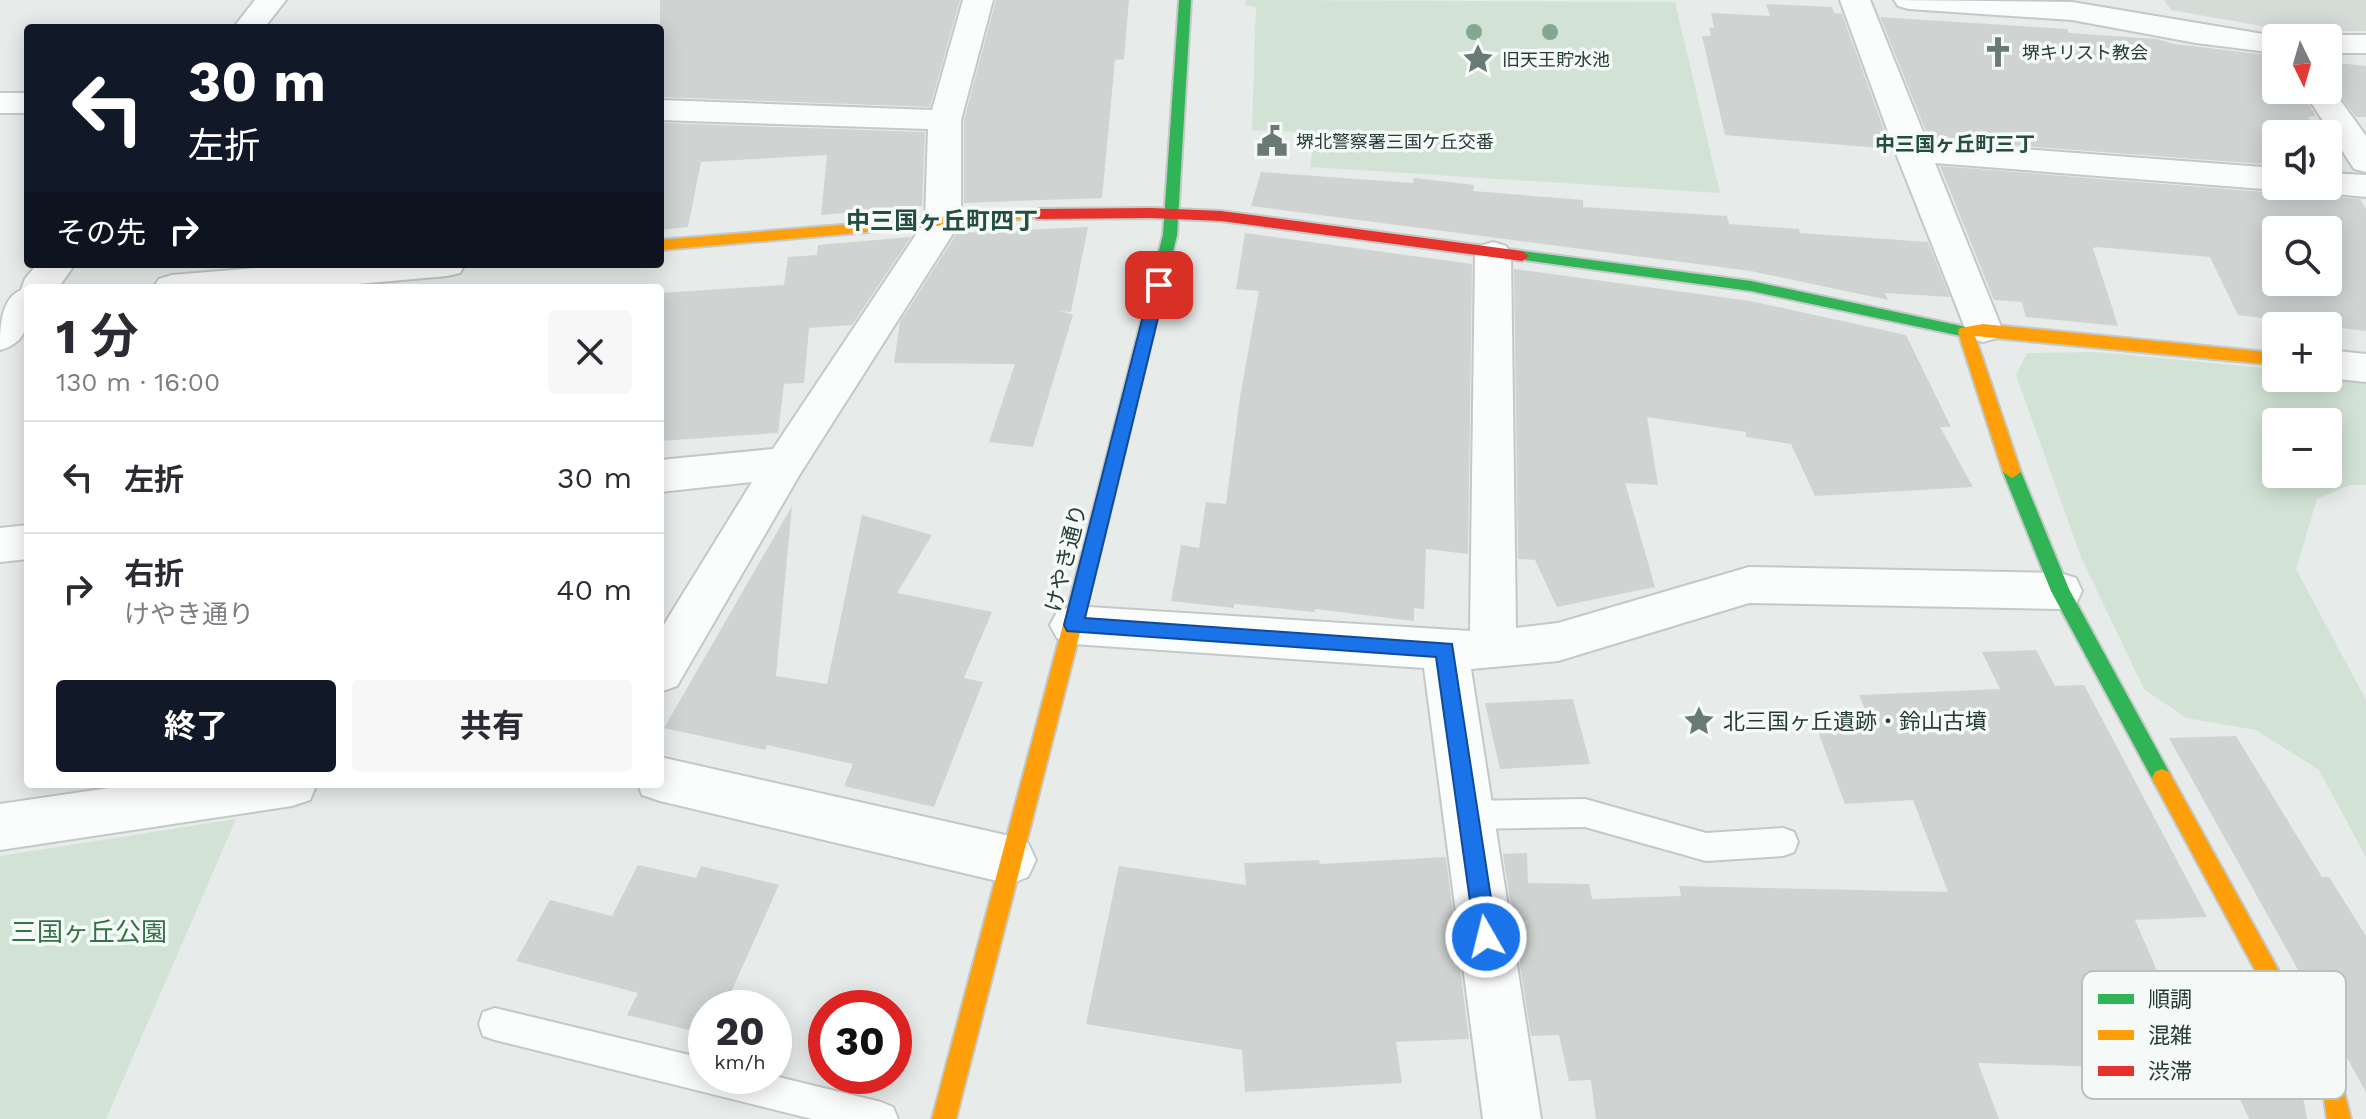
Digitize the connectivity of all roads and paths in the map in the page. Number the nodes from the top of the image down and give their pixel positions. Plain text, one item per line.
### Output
1 (271, 0) edge
2 (978, 0) edge
3 (1185, 0) edge
4 (1855, 0) edge
5 (1909, 0) edge
6 (2148, 0) edge
7 (251, 24) edge
8 (2166, 28) junction
9 (2262, 42) edge
10 (2342, 44) edge
11 (2366, 44) edge
12 (0, 103) edge
13 (24, 103) edge
14 (2328, 104) edge
15 (664, 110) edge
16 (945, 120) junction
17 (1912, 151) junction
18 (2366, 162) edge
19 (2262, 178) edge
20 (2342, 185) edge
21 (2366, 186) edge
22 (1171, 213) junction
23 (943, 221) junction
24 (664, 245) edge
25 (1493, 254) junction
26 (54, 268) edge
27 (401, 268) edge
28 (41, 284) edge
29 (218, 284) edge
30 (0, 301) edge
31 (24, 301) edge
32 (24, 306) edge
33 (1974, 331) junction
34 (0, 337) edge
35 (2262, 358) edge
36 (2342, 365) edge
37 (2366, 368) edge
38 (785, 463) junction
39 (664, 476) edge
40 (24, 542) edge
41 (0, 545) edge
42 (2060, 591) junction
43 (1073, 625) junction
44 (1469, 650) junction
45 (664, 665) edge
46 (664, 780) edge
47 (265, 788) edge
48 (1469, 815) junction
49 (0, 827) edge
50 (1783, 842) dead end
51 (1010, 860) junction
52 (2267, 971) edge
53 (495, 1024) dead end
54 (688, 1072) edge
55 (779, 1094) edge
56 (2336, 1099) edge
57 (881, 1119) edge
58 (944, 1119) edge
59 (1512, 1119) edge
60 (2339, 1119) edge

1 - 7 street
2 - 16 street
3 - 22 street, けやき通り
4 - 17 street
5 - 8 street
6 - 8 street
8 - 9 street
10 - 11 street
12 - 13 street
14 - 18 street
15 - 16 street
16 - 23 street
17 - 19 street
17 - 33 street
20 - 21 street
22 - 23 street
22 - 25 street
22 - 43 street, けやき通り
23 - 24 street
23 - 38 street
25 - 33 street
25 - 44 street
26 - 28 street
27 - 29 street
30 - 31 street
32 - 34 street
33 - 35 street
33 - 42 street
36 - 37 street
38 - 39 street
38 - 45 street
40 - 41 street
42 - 44 street
42 - 52 street
43 - 44 street
43 - 51 street, けやき通り
44 - 48 street
46 - 51 street
47 - 49 street
48 - 50 lane
48 - 59 street
51 - 58 street, けやき通り
53 - 54 lane
55 - 57 lane
56 - 60 street

